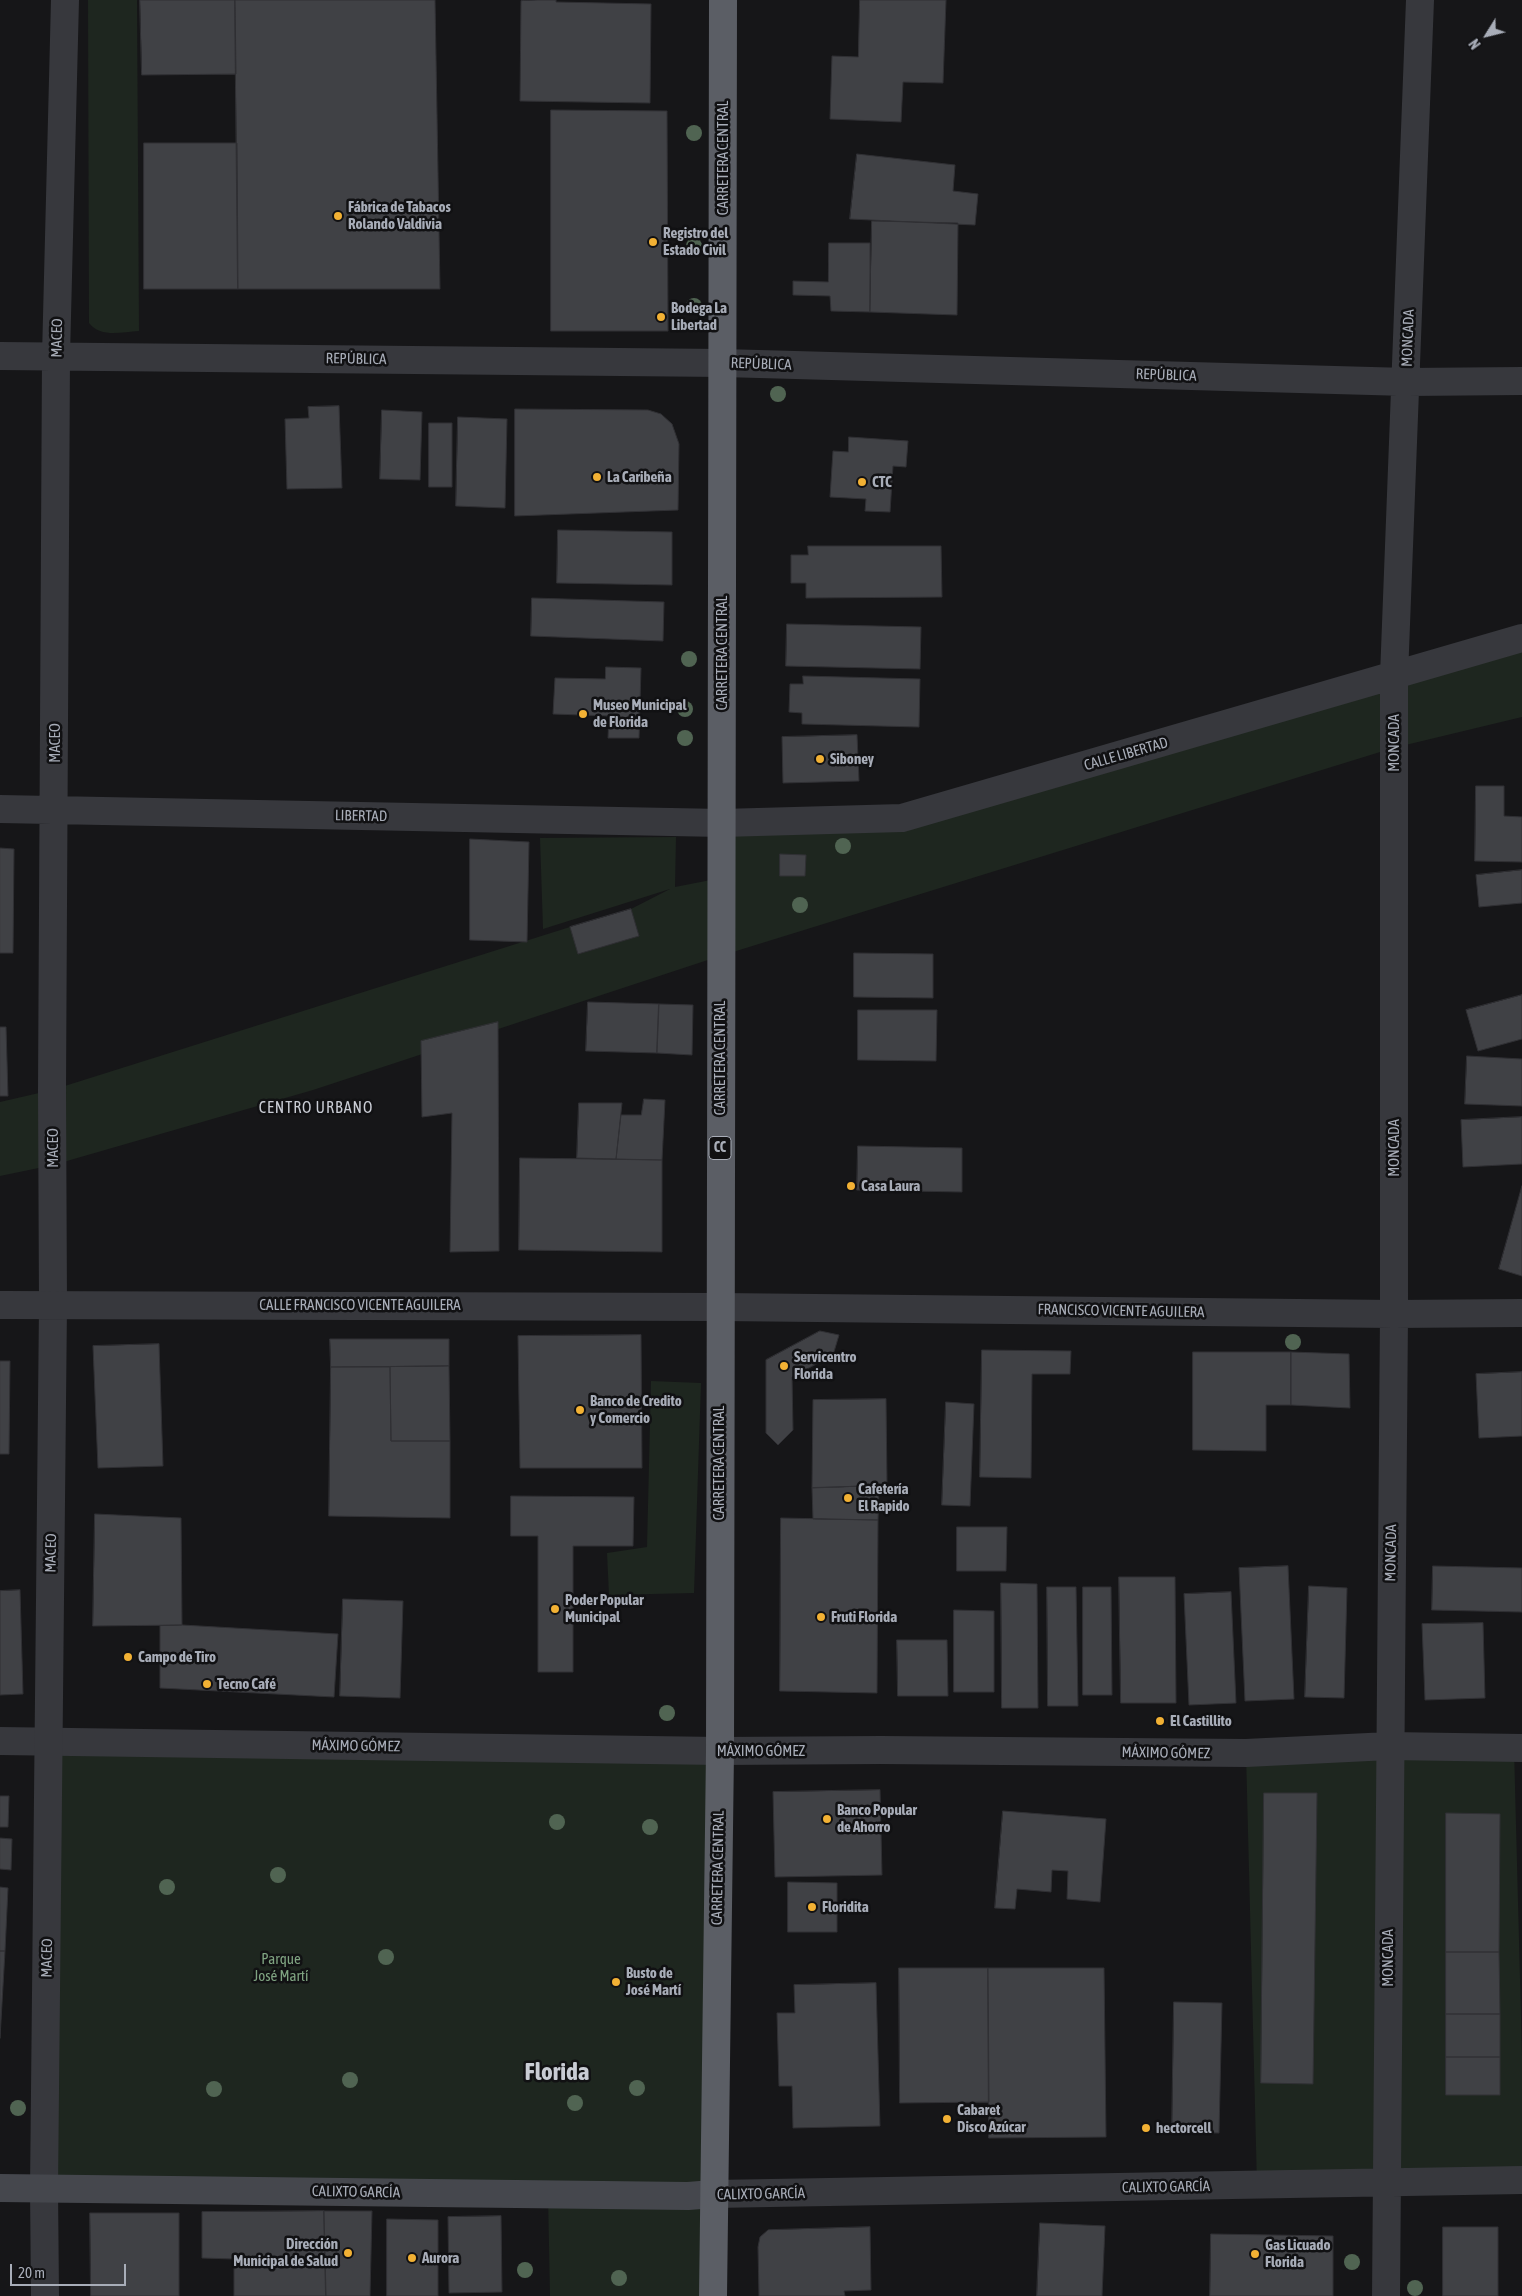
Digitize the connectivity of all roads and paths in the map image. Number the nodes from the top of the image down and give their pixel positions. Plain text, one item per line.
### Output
1 (65, 0) edge
2 (723, 0) edge
3 (1420, 0) edge
4 (0, 356) edge
5 (56, 356) junction
6 (723, 363) junction
7 (1522, 381) edge
8 (1407, 382) junction
9 (1522, 638) edge
10 (1394, 676) junction
11 (0, 809) edge
12 (55, 810) junction
13 (722, 823) junction
14 (0, 1305) edge
15 (53, 1305) junction
16 (720, 1307) junction
17 (1522, 1313) edge
18 (1394, 1314) junction
19 (0, 1741) edge
20 (49, 1741) junction
21 (1389, 1746) junction
22 (1522, 1748) edge
23 (720, 1751) junction
24 (1522, 2180) edge
25 (1386, 2182) junction
26 (0, 2188) edge
27 (44, 2188) junction
28 (713, 2194) junction
29 (45, 2296) edge
30 (713, 2296) edge
31 (1386, 2296) edge

1 - 5 street, MACEO
2 - 6 highway, CARRETERA CENTRAL / CC
3 - 8 street, MONCADA
4 - 5 street, REPÚBLICA
5 - 6 street, REPÚBLICA
5 - 12 street, MACEO
6 - 8 street, REPÚBLICA
6 - 13 highway, CARRETERA CENTRAL / CC
7 - 8 street, REPÚBLICA
8 - 10 street, MONCADA
9 - 10 street, CALLE LIBERTAD
10 - 13 street, CALLE LIBERTAD
10 - 18 street, MONCADA
11 - 12 street, LIBERTAD
12 - 13 street, LIBERTAD
12 - 15 street, MACEO
13 - 16 highway, CARRETERA CENTRAL / CC
14 - 15 street, CALLE FRANCISCO VICENTE AGUILERA
15 - 16 street, CALLE FRANCISCO VICENTE AGUILERA
15 - 20 street, MACEO
16 - 18 street, FRANCISCO VICENTE AGUILERA
16 - 23 highway, CARRETERA CENTRAL / CC
17 - 18 street, FRANCISCO VICENTE AGUILERA
18 - 21 street, MONCADA
19 - 20 street, MÁXIMO GÓMEZ
20 - 23 street, MÁXIMO GÓMEZ
20 - 27 street, MACEO
21 - 22 street, MÁXIMO GÓMEZ
21 - 23 street, MÁXIMO GÓMEZ
21 - 25 street, MONCADA
23 - 28 highway, CARRETERA CENTRAL / CC
24 - 25 street, CALIXTO GARCÍA
25 - 28 street, CALIXTO GARCÍA
25 - 31 street, MONCADA
26 - 27 main road, CALIXTO GARCÍA
27 - 28 main road, CALIXTO GARCÍA
27 - 29 street, MACEO
28 - 30 highway, CARRETERA CENTRAL / CC

